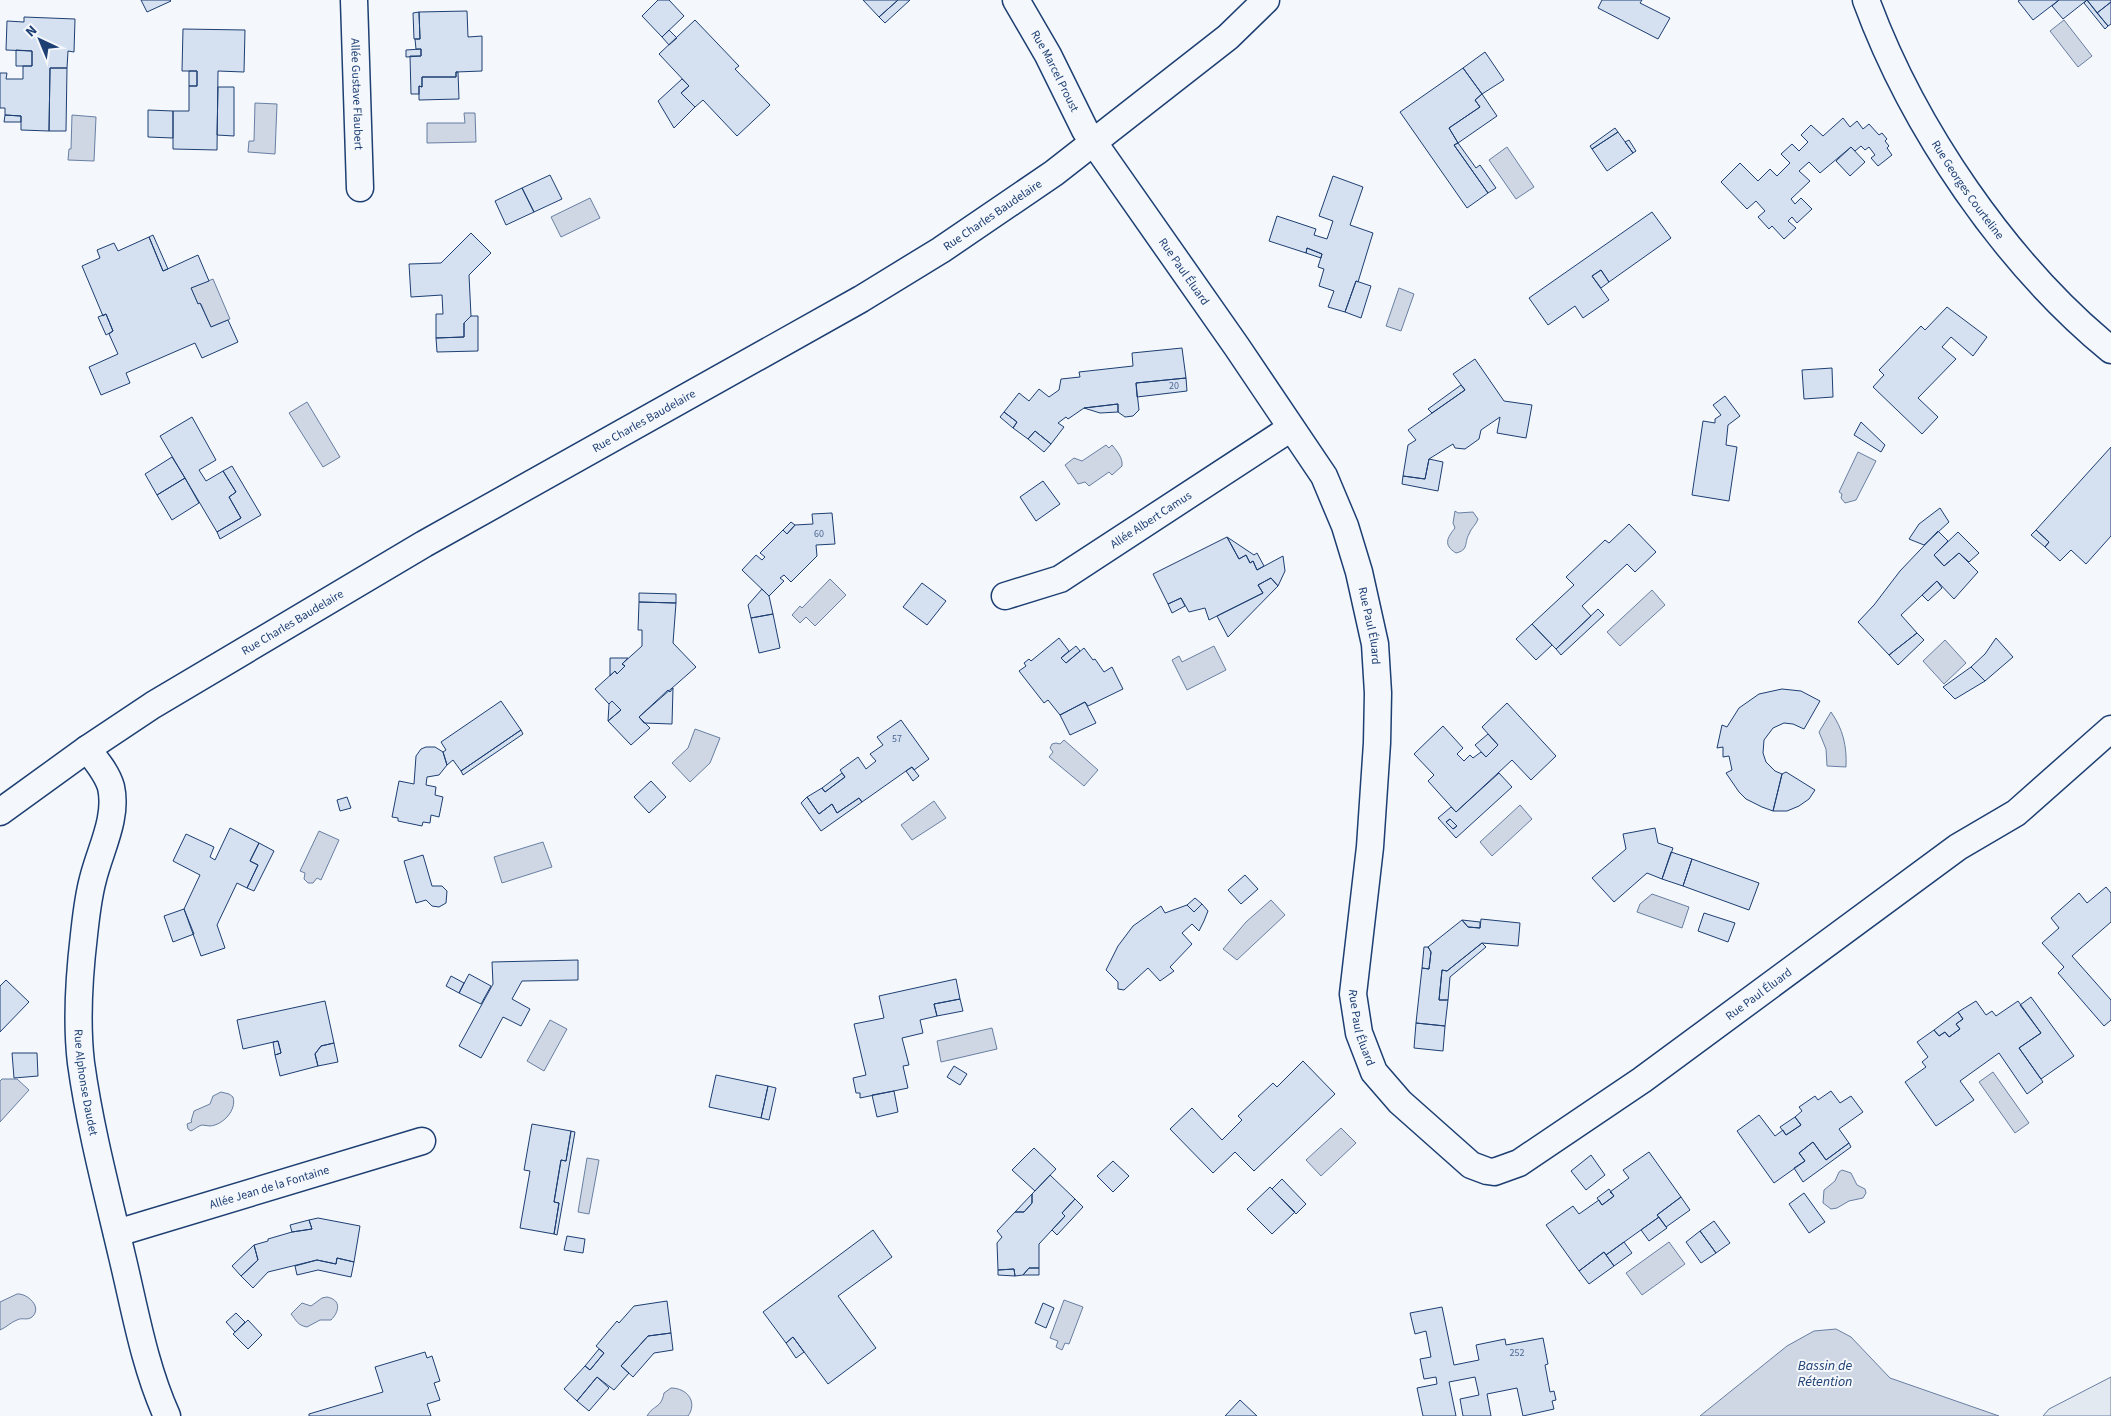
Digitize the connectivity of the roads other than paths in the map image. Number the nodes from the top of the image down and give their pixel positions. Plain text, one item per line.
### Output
1 (354, 0) edge
2 (1016, 0) edge
3 (1266, 0) edge
4 (1866, 0) edge
5 (1094, 142) junction
6 (360, 188) dead end
7 (2111, 350) edge
8 (1291, 428) junction
9 (1004, 596) dead end
10 (2111, 729) edge
11 (87, 749) junction
12 (0, 812) edge
13 (422, 1141) dead end
14 (117, 1233) junction
15 (167, 1416) edge

1 - 6 street, Allée Gustave Flaubert
2 - 5 street, Rue Marcel Proust
3 - 5 street, Rue Charles Baudelaire
4 - 7 street, Rue Georges Courteline
5 - 8 street, Rue Paul Éluard
5 - 11 street, Rue Charles Baudelaire
8 - 9 street, Allée Albert Camus
8 - 10 street, Rue Paul Éluard
11 - 12 street, Rue Charles Baudelaire
11 - 14 street, Rue Alphonse Daudet
13 - 14 street, Allée Jean de la Fontaine
14 - 15 street, Rue Alphonse Daudet

